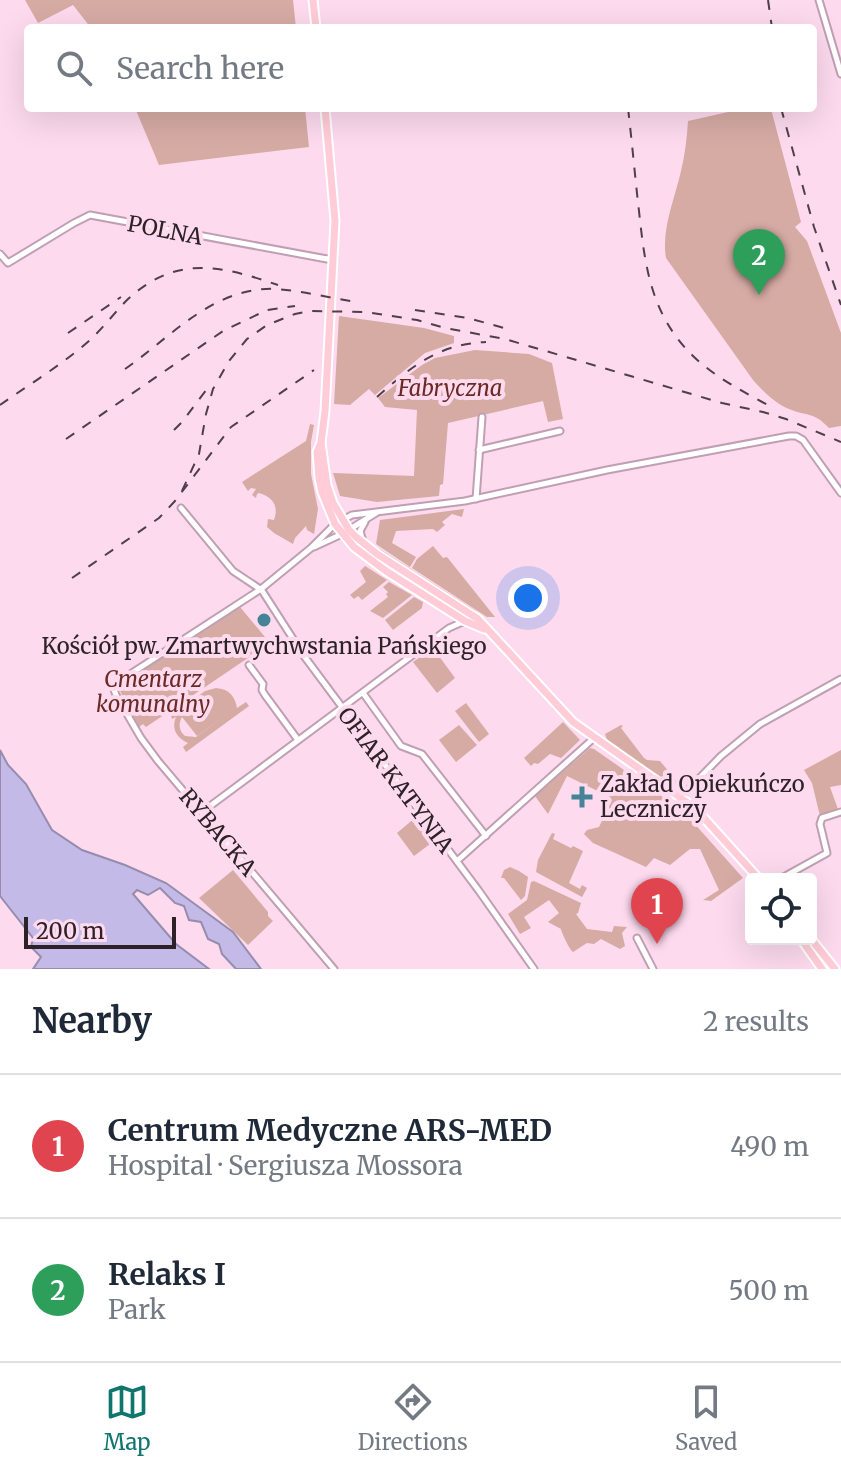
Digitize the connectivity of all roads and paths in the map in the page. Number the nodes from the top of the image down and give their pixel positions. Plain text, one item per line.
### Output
1 (313, 0) edge
2 (819, 0) edge
3 (316, 24) edge
4 (841, 74) edge
5 (325, 112) edge
6 (0, 254) edge
7 (334, 257) junction
8 (482, 417) dead end
9 (560, 431) dead end
10 (479, 450) junction
11 (841, 493) edge
12 (476, 499) junction
13 (181, 508) dead end
14 (377, 513) junction
15 (370, 517) junction
16 (339, 522) junction
17 (345, 532) junction
18 (365, 546) junction
19 (311, 548) junction
20 (261, 589) junction
21 (447, 609) junction
22 (465, 621) junction
23 (449, 628) junction
24 (486, 630) junction
25 (249, 665) dead end
26 (841, 679) edge
27 (363, 693) junction
28 (342, 708) junction
29 (594, 738) junction
30 (298, 740) junction
31 (681, 797) junction
32 (202, 812) junction
33 (841, 812) edge
34 (486, 836) junction
35 (457, 861) junction
36 (754, 873) edge
37 (791, 873) edge
38 (637, 938) dead end
39 (805, 945) edge
40 (816, 945) edge
41 (334, 969) edge
42 (534, 969) edge
43 (653, 969) edge
44 (822, 969) edge
45 (835, 969) edge

1 - 3 main road
2 - 4 street
5 - 7 main road
6 - 7 street, POLNA
7 - 16 main road
8 - 10 street
9 - 10 street
10 - 12 street
11 - 12 street
12 - 14 street
13 - 20 street
14 - 15 street
14 - 16 street
15 - 17 street
15 - 18 street
16 - 17 main road
16 - 19 street
17 - 18 main road
17 - 19 street
17 - 21 main road
18 - 24 main road
19 - 20 street
20 - 28 street, OFIAR KATYNIA
20 - 32 street, RYBACKA
21 - 22 main road
21 - 23 street
22 - 23 street
22 - 24 main road
23 - 27 street
24 - 29 main road
25 - 30 street
26 - 31 street
27 - 28 street
27 - 34 street
28 - 30 street
28 - 35 street, OFIAR KATYNIA
29 - 31 main road
29 - 34 street
30 - 32 street
31 - 36 main road
32 - 41 street, RYBACKA
33 - 37 street
34 - 35 street
35 - 42 street, OFIAR KATYNIA
38 - 43 street
39 - 44 main road
40 - 45 main road

